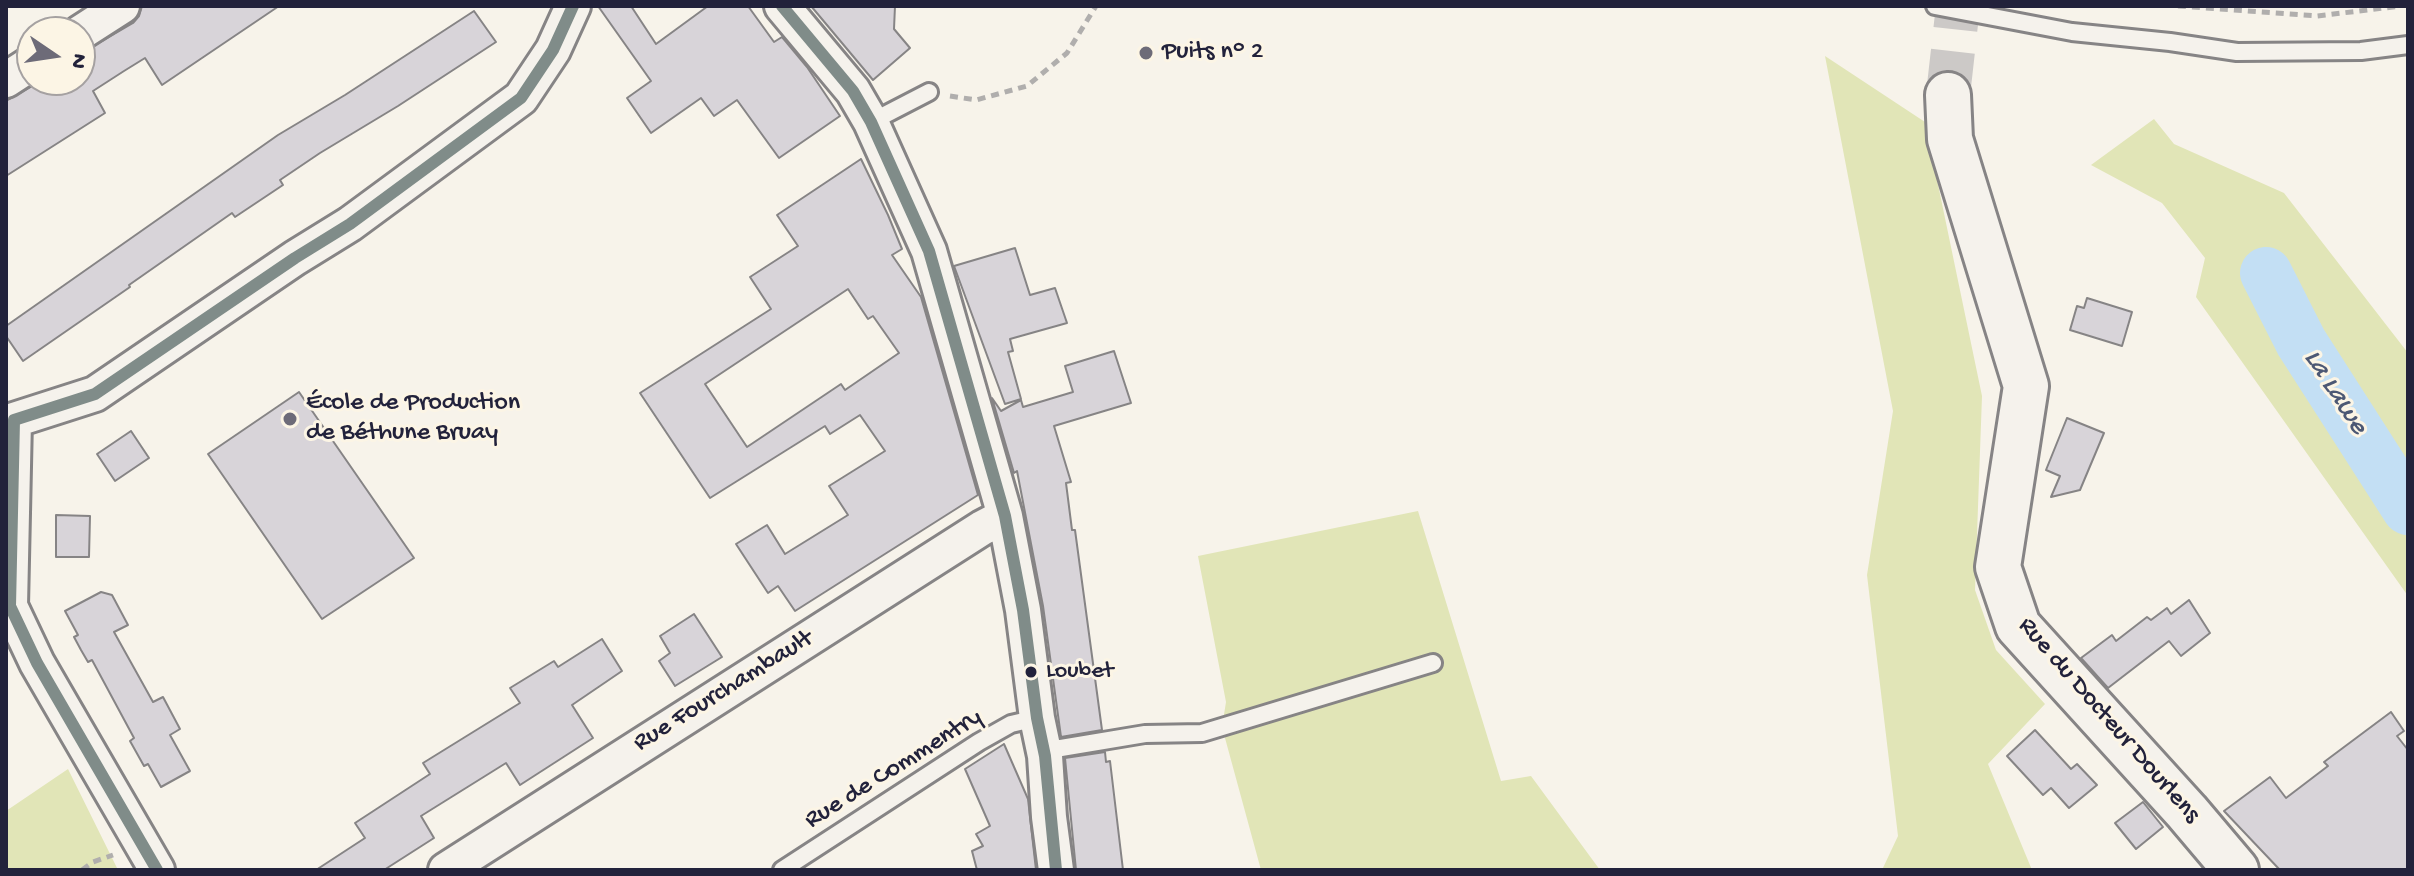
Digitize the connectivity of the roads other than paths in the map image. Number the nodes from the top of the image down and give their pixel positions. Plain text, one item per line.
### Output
1 (122, 6) edge
2 (573, 6) edge
3 (782, 6) edge
4 (1935, 6) edge
5 (96, 23) edge
6 (2408, 45) edge
7 (929, 92) road end
8 (1948, 95) tunnel mouth
9 (871, 122) junction
10 (10, 417) edge
11 (1005, 516) junction
12 (8, 607) edge
13 (1433, 663) dead end
14 (1037, 718) junction
15 (1045, 756) junction
16 (157, 870) edge
17 (446, 870) edge
18 (782, 870) edge
19 (1056, 870) edge
20 (2236, 870) edge

1 - 5 street
2 - 10 street
3 - 9 street
4 - 6 lane
7 - 9 lane
8 - 20 street, Rue du Docteur Dourlens
9 - 11 street
10 - 12 street
11 - 14 street
11 - 17 street, Rue Fourchambault
12 - 16 street
13 - 15 lane
14 - 15 street
14 - 18 lane, Rue de Commentry
15 - 19 street

